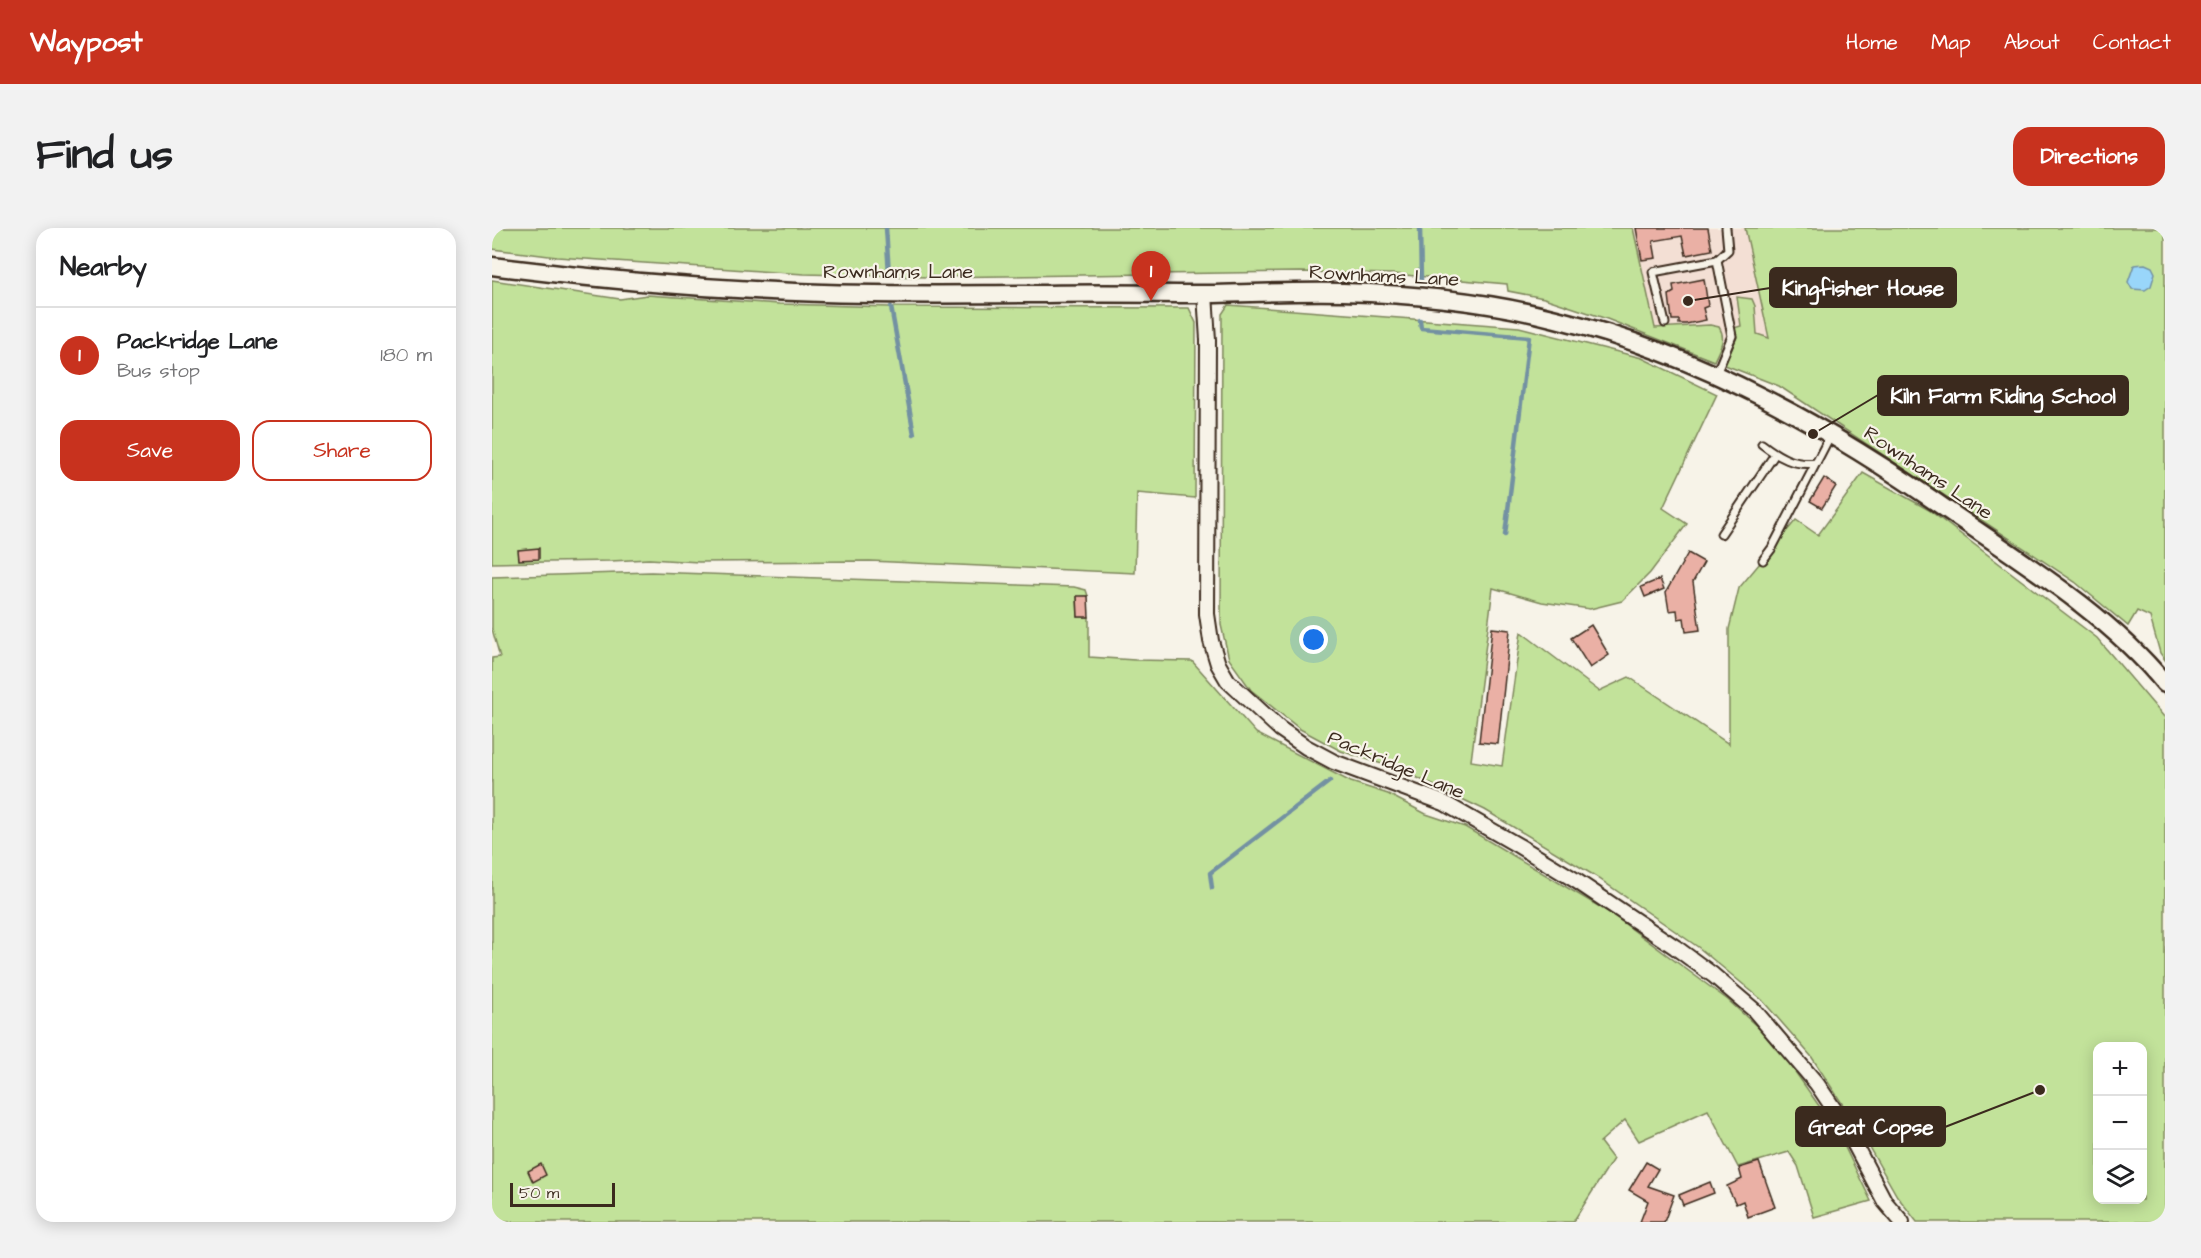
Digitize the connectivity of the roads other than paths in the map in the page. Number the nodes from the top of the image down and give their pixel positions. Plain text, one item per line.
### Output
1 (1726, 228) edge
2 (1717, 260) junction
3 (492, 266) edge
4 (1205, 294) junction
5 (1665, 323) dead end
6 (1716, 374) junction
7 (1831, 434) junction
8 (1762, 444) dead end
9 (1775, 454) junction
10 (1816, 462) junction
11 (1721, 534) dead end
12 (1763, 560) dead end
13 (2165, 684) edge
14 (1902, 1222) edge

1 - 2 lane
2 - 5 lane
2 - 6 lane
3 - 4 street, Rownhams Lane
4 - 6 street, Rownhams Lane
4 - 14 street, Packridge Lane
6 - 7 street, Rownhams Lane
7 - 10 lane
7 - 13 street, Rownhams Lane
8 - 9 lane
9 - 10 lane
9 - 11 lane
10 - 12 lane

